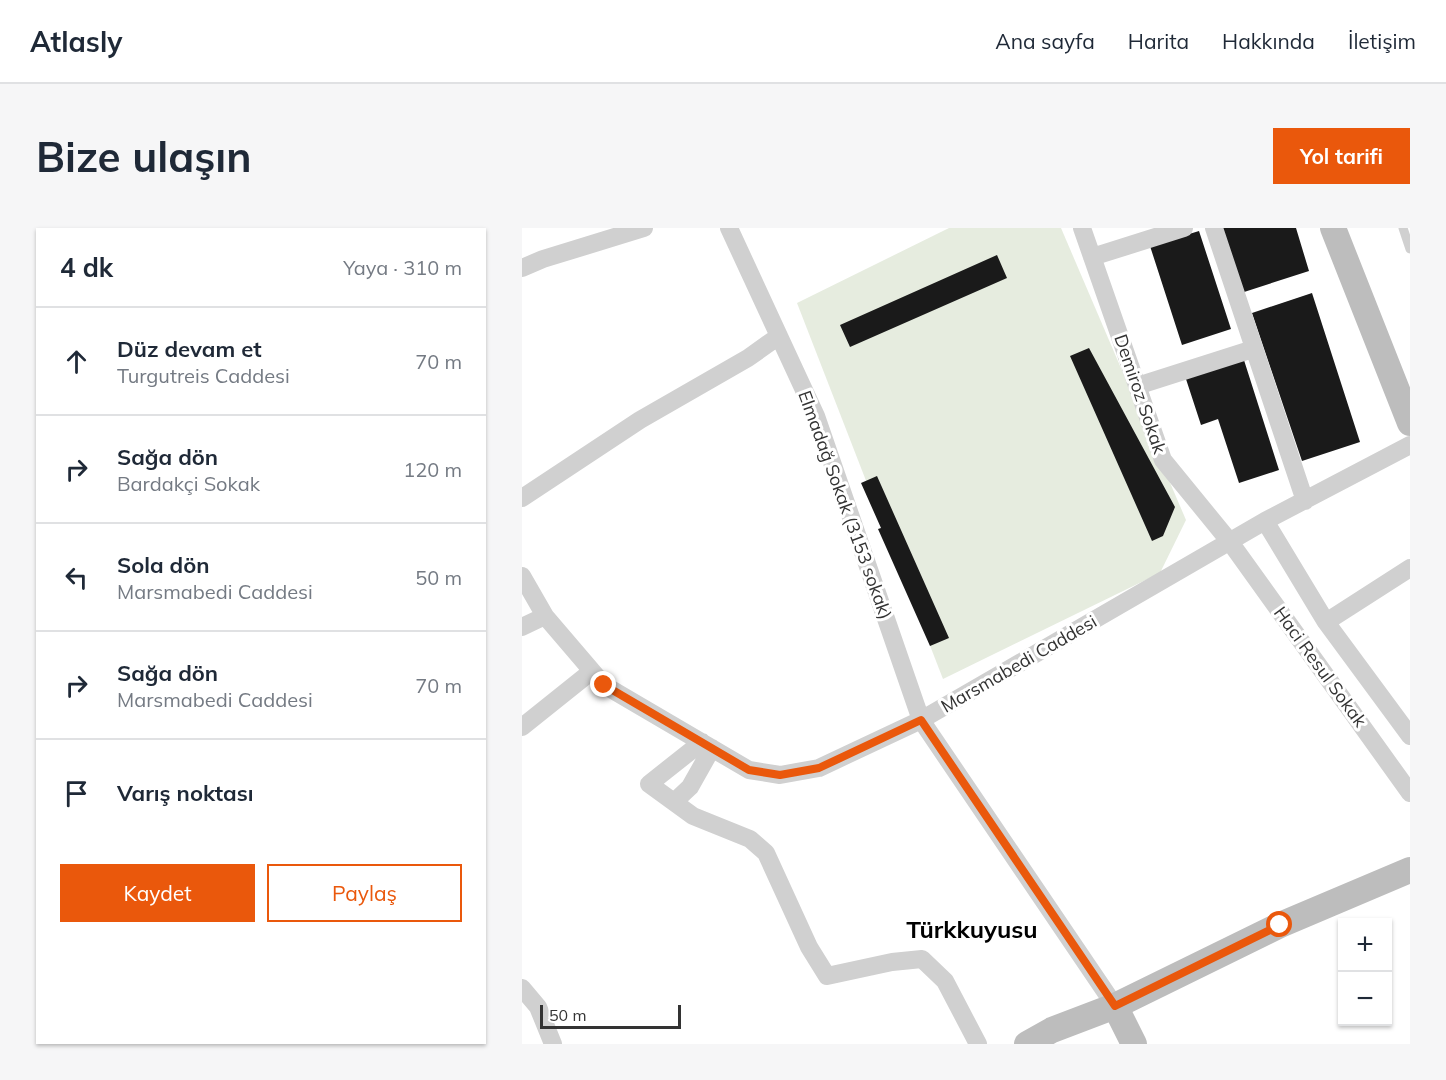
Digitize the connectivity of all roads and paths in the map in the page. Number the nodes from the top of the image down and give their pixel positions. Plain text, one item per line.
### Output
1 (644, 228) edge
2 (729, 228) edge
3 (1082, 228) edge
4 (1184, 228) edge
5 (1214, 228) edge
6 (1333, 228) edge
7 (1403, 228) edge
8 (1410, 249) edge
9 (1092, 257) junction
10 (522, 268) edge
11 (779, 336) junction
12 (1253, 349) junction
13 (1137, 386) junction
14 (1410, 423) edge
15 (1410, 445) edge
16 (522, 498) edge
17 (1305, 501) junction
18 (1265, 521) junction
19 (1230, 542) junction
20 (1410, 568) edge
21 (522, 576) edge
22 (545, 616) junction
23 (1326, 622) junction
24 (522, 627) edge
25 (592, 671) junction
26 (921, 720) junction
27 (522, 727) edge
28 (1410, 736) edge
29 (707, 745) junction
30 (1410, 792) edge
31 (674, 802) junction
32 (1410, 870) edge
33 (522, 988) edge
34 (1115, 1006) junction
35 (553, 1044) edge
36 (978, 1044) edge
37 (1027, 1044) edge
38 (1134, 1044) edge

1 - 10 street
2 - 11 street, Elmadağ Sokak (3153 sokak)
3 - 9 street, Demiroz Sokak
4 - 9 street
5 - 12 street
6 - 14 main road
7 - 8 lane
9 - 13 street, Demiroz Sokak
11 - 16 street
11 - 26 street, Elmadağ Sokak (3153 sokak)
12 - 13 street
12 - 17 street
13 - 19 street, Demiroz Sokak
15 - 17 street, Marsmabedi Caddesi
17 - 18 street, Marsmabedi Caddesi
18 - 19 street, Marsmabedi Caddesi
18 - 23 street
19 - 26 street, Marsmabedi Caddesi
19 - 30 street, Haci Resul Sokak
20 - 23 street
21 - 22 street, Marsmabedi Caddesi
22 - 24 street
22 - 25 street, Marsmabedi Caddesi
23 - 28 street
25 - 27 street
25 - 29 street, Marsmabedi Caddesi
26 - 29 street, Marsmabedi Caddesi
26 - 34 street, Elmadağ Sokak (3153 sokak)
29 - 31 street
29 - 31 street
31 - 36 street
32 - 34 main road
33 - 35 street
34 - 37 main road
34 - 38 main road

